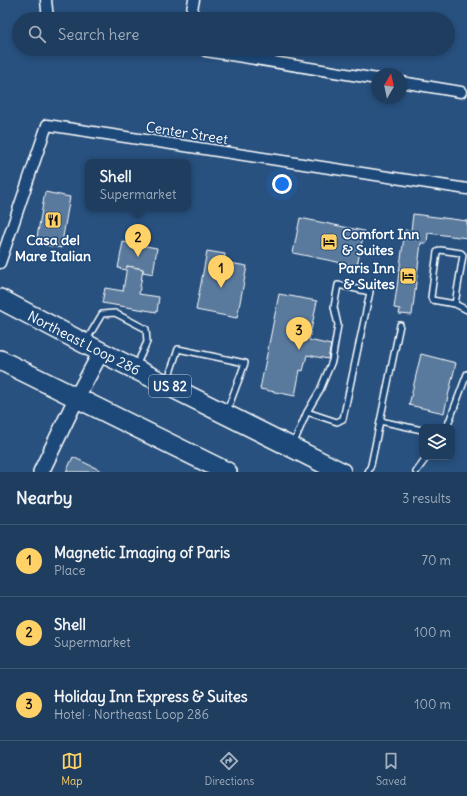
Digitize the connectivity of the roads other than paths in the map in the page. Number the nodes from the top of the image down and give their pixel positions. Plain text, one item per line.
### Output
1 (46, 0) edge
2 (194, 0) edge
3 (47, 12) edge
4 (191, 12) edge
5 (238, 56) edge
6 (371, 77) edge
7 (407, 83) edge
8 (461, 92) dead end
9 (467, 190) edge
10 (0, 263) edge
11 (0, 299) edge
12 (455, 304) junction
13 (467, 310) edge
14 (400, 325) dead end
15 (85, 343) junction
16 (101, 352) junction
17 (0, 360) edge
18 (135, 369) junction
19 (467, 374) edge
20 (166, 384) junction
21 (77, 397) junction
22 (307, 412) junction
23 (226, 414) junction
24 (380, 421) junction
25 (448, 424) edge
26 (419, 429) edge
27 (291, 447) junction
28 (425, 460) edge
29 (224, 471) edge
30 (41, 472) edge
31 (341, 472) edge
32 (368, 472) edge
33 (416, 472) edge

1 - 3 street
2 - 4 street
5 - 6 street
7 - 8 street
9 - 10 street, Center Street
11 - 15 highway, Northeast Loop 286 / US 82
12 - 12 lane
12 - 13 lane
14 - 24 lane
15 - 16 highway, Northeast Loop 286 / US 82
15 - 18 lane
16 - 18 highway, Northeast Loop 286 / US 82
16 - 21 main road
17 - 21 highway
18 - 20 highway, Northeast Loop 286 / US 82
19 - 25 lane
20 - 23 highway, Northeast Loop 286 / US 82
20 - 23 lane
21 - 29 highway
21 - 30 main road
22 - 22 lane
22 - 27 lane
23 - 27 highway, Northeast Loop 286 / US 82
24 - 26 lane
24 - 32 lane
27 - 31 highway, Northeast Loop 286 / US 82
28 - 33 lane

